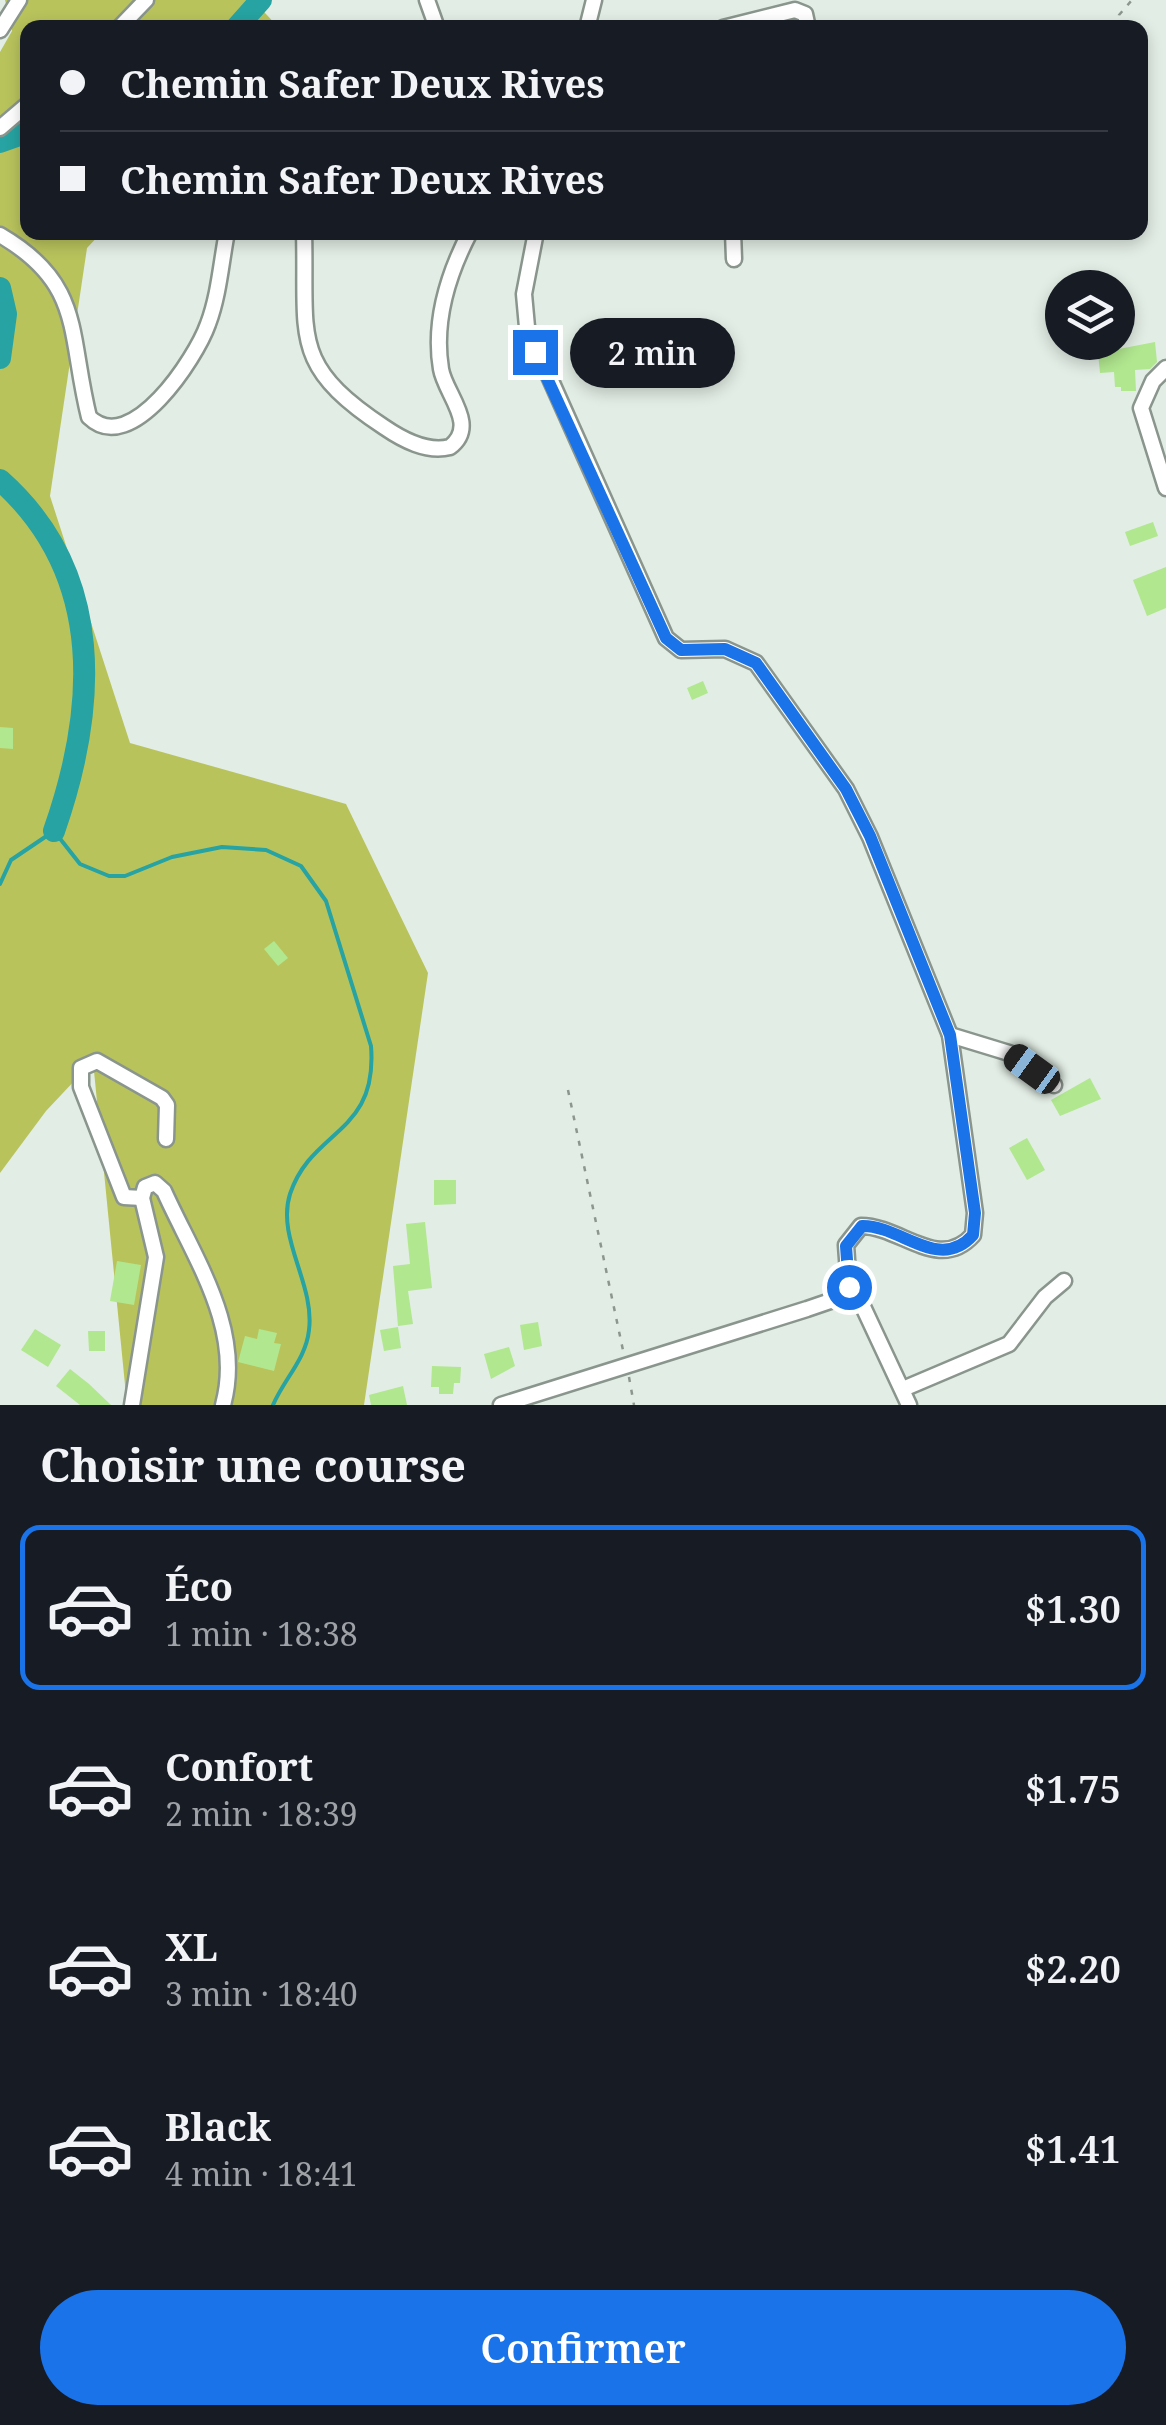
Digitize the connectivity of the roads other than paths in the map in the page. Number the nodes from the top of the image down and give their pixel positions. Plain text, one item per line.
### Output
1 (19, 0) edge
2 (146, 0) edge
3 (127, 20) edge
4 (755, 20) edge
5 (806, 20) edge
6 (0, 30) edge
7 (0, 236) edge
8 (226, 240) edge
9 (304, 240) edge
10 (466, 240) edge
11 (534, 240) edge
12 (733, 240) edge
13 (734, 259) dead end
14 (1166, 368) edge
15 (1166, 488) edge
16 (950, 1035) junction
17 (1054, 1085) dead end
18 (166, 1140) dead end
19 (142, 1198) junction
20 (1064, 1282) dead end
21 (849, 1287) junction
22 (903, 1389) junction
23 (132, 1405) edge
24 (223, 1405) edge
25 (501, 1405) edge
26 (909, 1405) edge

1 - 6 street
2 - 3 street
4 - 5 street
7 - 8 street
9 - 10 street
11 - 16 street
12 - 13 street
14 - 15 street
16 - 17 street
16 - 21 street
18 - 19 street
19 - 23 street
19 - 24 street
20 - 22 street
21 - 22 street
21 - 25 street
22 - 26 street

